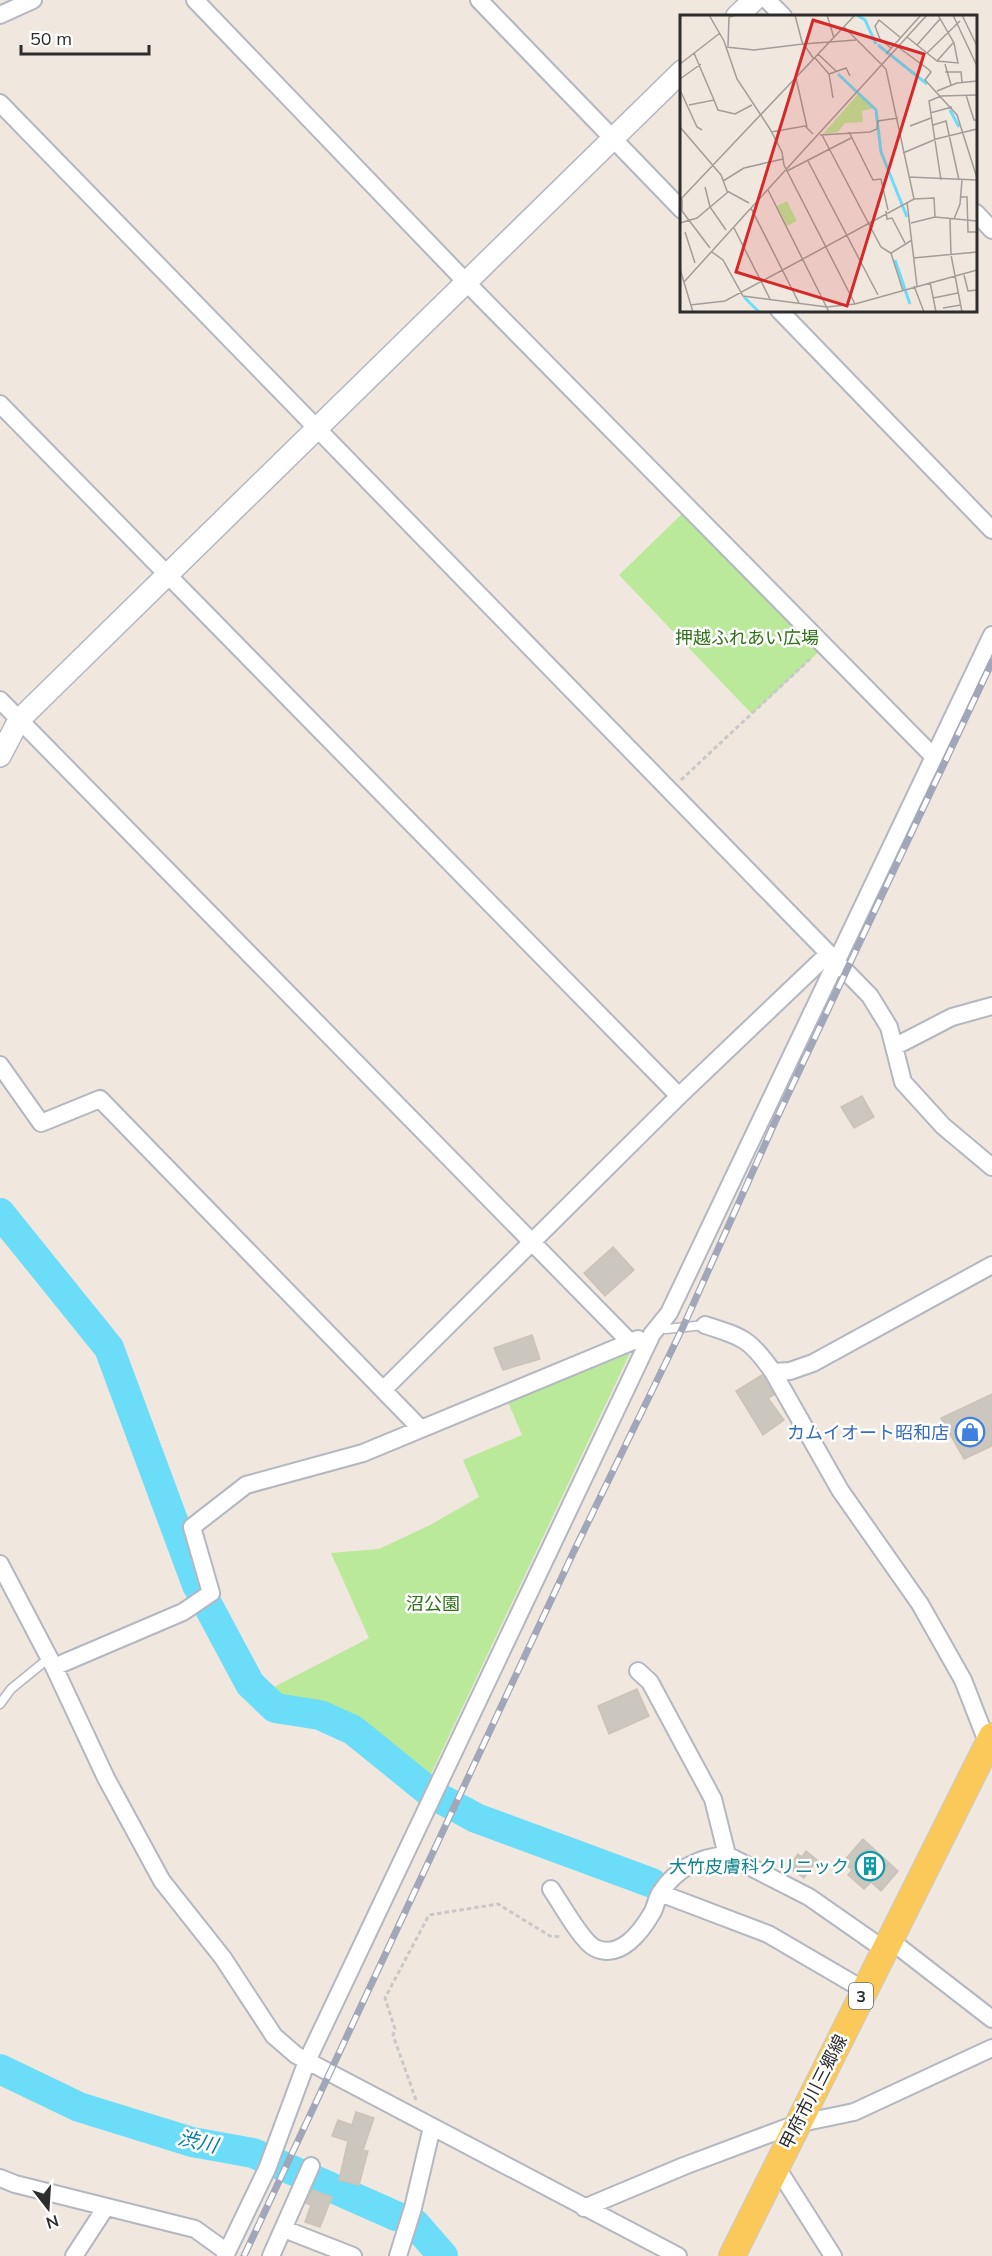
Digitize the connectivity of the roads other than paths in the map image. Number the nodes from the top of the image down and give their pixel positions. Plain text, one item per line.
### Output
1 (33, 0) edge
2 (195, 0) edge
3 (479, 0) edge
4 (754, 0) edge
5 (767, 0) edge
6 (0, 15) edge
7 (739, 15) edge
8 (782, 15) edge
9 (680, 72) edge
10 (0, 103) edge
11 (612, 138) junction
12 (680, 209) edge
13 (977, 215) edge
14 (992, 230) edge
15 (465, 281) junction
16 (781, 312) edge
17 (0, 404) edge
18 (317, 429) junction
19 (992, 530) edge
20 (169, 575) junction
21 (992, 635) edge
22 (0, 700) edge
23 (19, 720) junction
24 (0, 756) edge
25 (933, 756) junction
26 (831, 957) junction
27 (992, 1006) edge
28 (894, 1047) junction
29 (0, 1065) edge
30 (679, 1096) junction
31 (992, 1167) edge
32 (531, 1242) junction
33 (992, 1265) edge
34 (705, 1325) joint
35 (659, 1331) junction
36 (630, 1342) junction
37 (773, 1372) junction
38 (383, 1390) junction
39 (421, 1429) junction
40 (0, 1564) edge
41 (51, 1662) junction
42 (638, 1671) dead end
43 (0, 1704) edge
44 (990, 1740) edge
45 (727, 1855) junction
46 (551, 1889) dead end
47 (660, 1893) junction
48 (888, 1945) junction
49 (864, 1990) junction
50 (992, 2019) edge
51 (992, 2048) edge
52 (307, 2061) junction
53 (796, 2124) junction
54 (432, 2127) junction
55 (311, 2166) dead end
56 (776, 2166) junction
57 (0, 2178) edge
58 (106, 2207) junction
59 (584, 2208) junction
60 (284, 2229) junction
61 (226, 2254) edge
62 (74, 2256) edge
63 (271, 2256) edge
64 (353, 2256) edge
65 (398, 2256) edge
66 (678, 2256) edge
67 (732, 2256) edge
68 (833, 2256) edge

1 - 6 street
2 - 15 street
3 - 11 street
4 - 7 street
5 - 8 street
9 - 11 street
10 - 18 street
11 - 12 street
11 - 15 street
13 - 14 street
15 - 18 street
15 - 25 street
16 - 19 street
17 - 20 street
18 - 20 street
18 - 26 street
20 - 23 street
20 - 30 street
21 - 25 street
22 - 23 street
23 - 24 street
23 - 32 street
25 - 26 street
26 - 28 street
26 - 30 street
26 - 35 street
27 - 28 street
28 - 31 street
29 - 38 street
30 - 32 street
32 - 36 street
32 - 38 street
33 - 37 street
34 - 35 lane
34 - 37 street
35 - 36 street
35 - 52 street
36 - 39 street
37 - 44 street
38 - 39 street
39 - 41 street
40 - 41 street
41 - 43 lane
41 - 52 street
42 - 45 street
44 - 48 main road, 甲府市川三郷線 / 3
45 - 47 street
45 - 48 street
46 - 47 street
47 - 49 street
48 - 49 main road, 甲府市川三郷線 / 3
48 - 50 street
49 - 53 main road, 甲府市川三郷線 / 3
51 - 53 street
52 - 54 street
52 - 61 street
53 - 56 main road, 甲府市川三郷線 / 3
53 - 59 street
54 - 59 street
54 - 65 street
55 - 60 street
56 - 67 main road, 甲府市川三郷線 / 3
56 - 68 street
57 - 58 street
58 - 61 street
58 - 62 street
59 - 66 street
60 - 63 street
60 - 64 street

